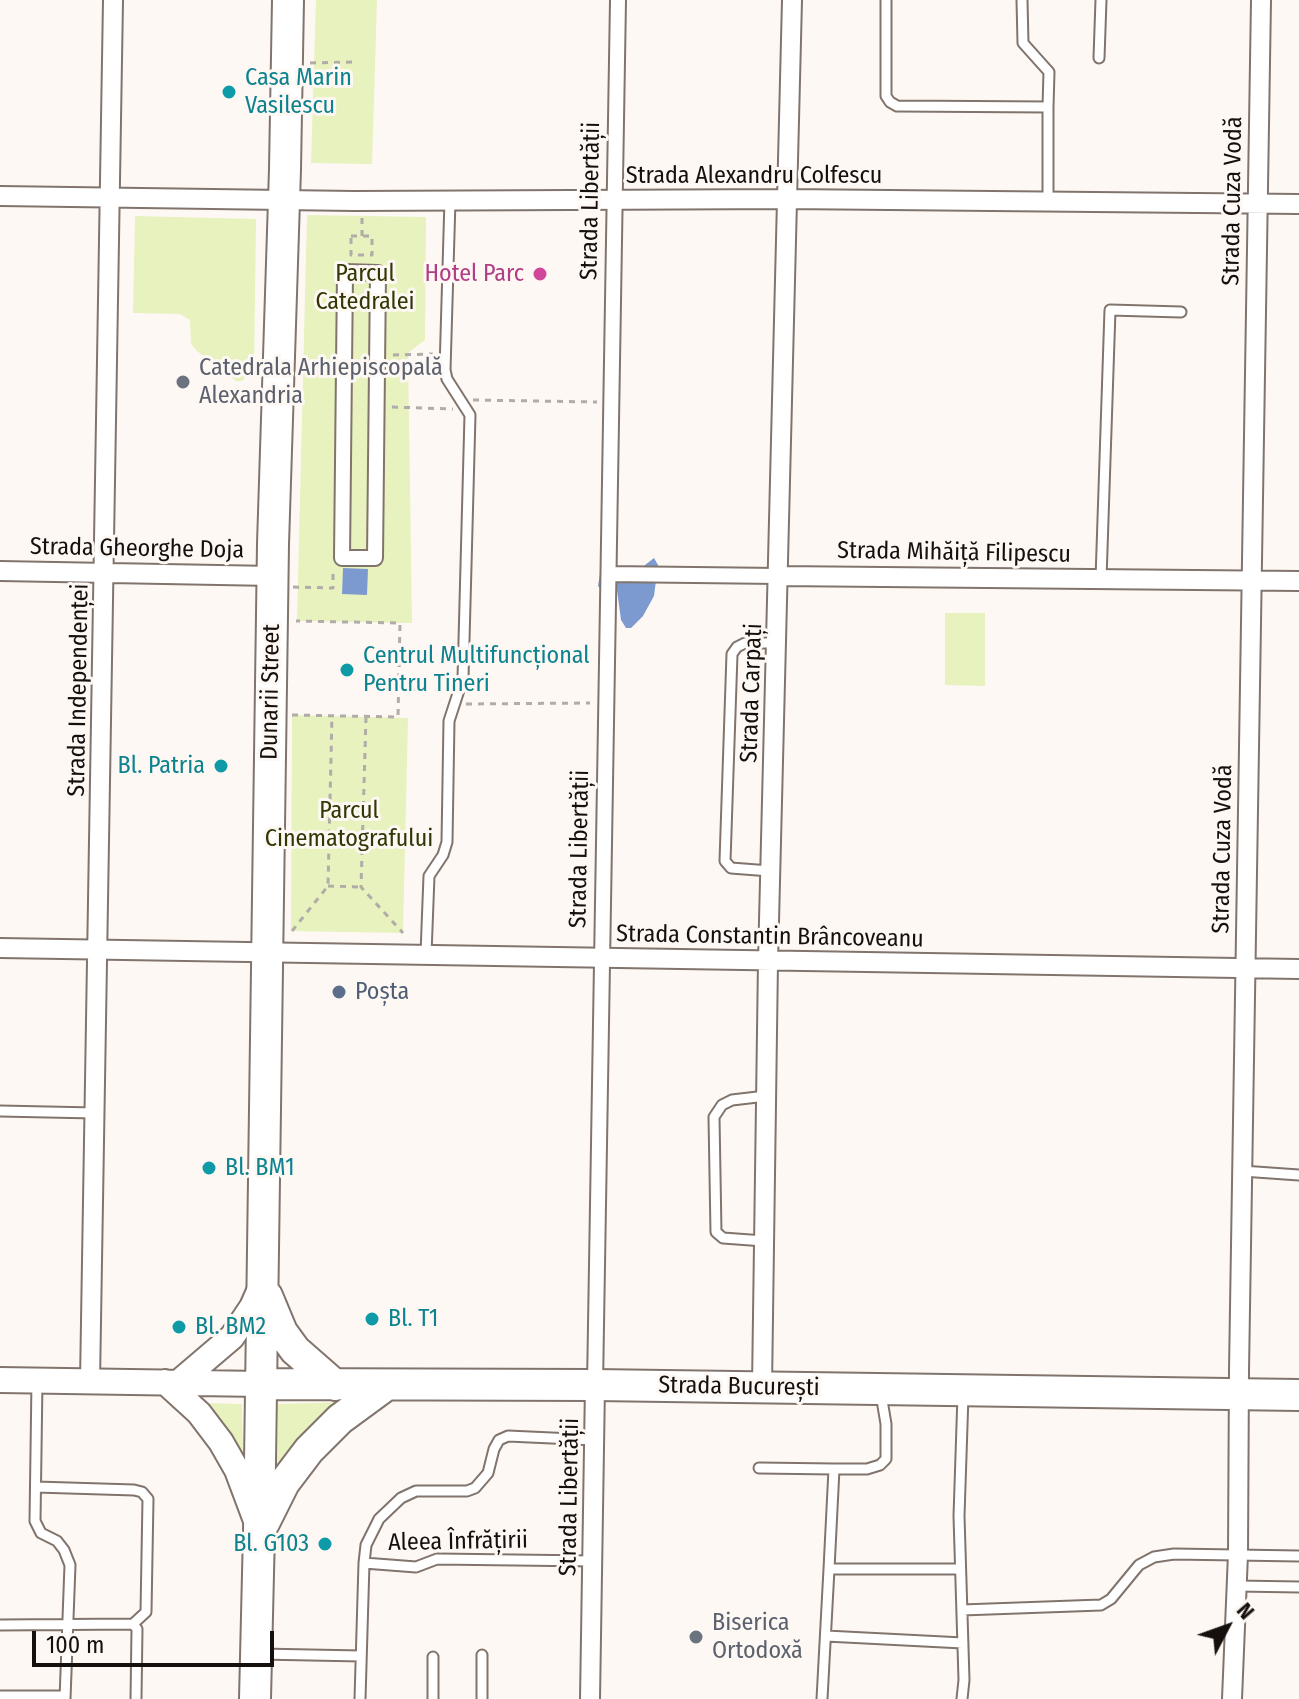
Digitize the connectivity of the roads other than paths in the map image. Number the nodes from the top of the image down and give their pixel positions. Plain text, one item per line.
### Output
1 (113, 0) edge
2 (288, 0) edge
3 (618, 0) edge
4 (792, 0) edge
5 (886, 0) edge
6 (1022, 0) edge
7 (1101, 0) edge
8 (1261, 0) edge
9 (1099, 58) dead end
10 (1048, 107) junction
11 (0, 196) edge
12 (112, 199) junction
13 (615, 199) junction
14 (787, 199) junction
15 (284, 200) junction
16 (450, 200) junction
17 (1048, 202) junction
18 (1257, 204) junction
19 (1299, 204) edge
20 (1181, 312) dead end
21 (342, 558) joint
22 (0, 571) edge
23 (105, 572) junction
24 (609, 574) junction
25 (779, 576) junction
26 (1101, 579) junction
27 (1251, 580) junction
28 (1299, 581) edge
29 (283, 582) junction
30 (777, 643) junction
31 (770, 871) junction
32 (0, 948) edge
33 (98, 949) junction
34 (267, 952) junction
35 (426, 954) junction
36 (603, 958) junction
37 (768, 961) junction
38 (1245, 968) junction
39 (1299, 969) edge
40 (766, 1096) junction
41 (0, 1111) edge
42 (95, 1113) junction
43 (1242, 1171) junction
44 (1299, 1175) edge
45 (764, 1241) junction
46 (262, 1283) junction
47 (0, 1380) edge
48 (37, 1381) junction
49 (90, 1381) junction
50 (172, 1382) junction
51 (261, 1384) junction
52 (335, 1385) junction
53 (595, 1385) junction
54 (385, 1386) junction
55 (762, 1387) junction
56 (880, 1390) junction
57 (963, 1392) junction
58 (1238, 1395) junction
59 (1299, 1395) edge
60 (595, 1440) junction
61 (759, 1468) dead end
62 (834, 1469) junction
63 (36, 1487) junction
64 (259, 1532) junction
65 (1238, 1554) junction
66 (1299, 1556) edge
67 (593, 1561) junction
68 (364, 1563) junction
69 (829, 1569) junction
70 (960, 1569) junction
71 (1237, 1586) junction
72 (1299, 1587) edge
73 (962, 1610) junction
74 (68, 1623) junction
75 (133, 1624) junction
76 (0, 1625) edge
77 (826, 1636) junction
78 (963, 1643) junction
79 (256, 1654) junction
80 (482, 1655) dead end
81 (361, 1656) junction
82 (433, 1657) dead end
83 (0, 1696) edge
84 (65, 1698) edge
85 (136, 1699) edge
86 (255, 1699) edge
87 (360, 1699) edge
88 (433, 1699) edge
89 (482, 1699) edge
90 (590, 1699) edge
91 (822, 1699) edge
92 (962, 1699) edge
93 (1232, 1699) edge

1 - 12 street, Strada Independenței
2 - 15 main road, Dunarii Street
3 - 13 street, Strada Libertății
4 - 14 street, Strada Carpați
5 - 10 lane
6 - 10 lane
7 - 9 lane
8 - 18 street, Strada Cuza Vodă
10 - 17 lane
11 - 12 street, Strada Alexandru Colfescu
12 - 15 street, Strada Alexandru Colfescu
12 - 23 street, Strada Independenței
13 - 14 street, Strada Alexandru Colfescu
13 - 16 street, Strada Alexandru Colfescu
13 - 24 street, Strada Libertății
14 - 17 street, Strada Alexandru Colfescu
14 - 25 street, Strada Carpați
15 - 16 street, Strada Alexandru Colfescu
15 - 29 main road, Dunarii Street
16 - 35 lane
17 - 18 street, Strada Alexandru Colfescu
18 - 19 street, Strada Alexandru Colfescu
18 - 27 street, Strada Cuza Vodă
20 - 26 lane
21 - 21 street
22 - 23 street, Strada Gheorghe Doja
23 - 29 street, Strada Gheorghe Doja
23 - 33 street, Strada Independenței
24 - 25 street, Strada Mihăiță Filipescu
24 - 36 street, Strada Libertății
25 - 26 street, Strada Mihăiță Filipescu
25 - 30 street, Strada Carpați
26 - 27 street, Strada Mihăiță Filipescu
27 - 28 street, Strada Mihăiță Filipescu
27 - 38 street, Strada Cuza Vodă
29 - 34 main road, Dunarii Street
30 - 31 street, Strada Carpați
30 - 31 lane
31 - 37 street, Strada Carpați
32 - 33 street, Strada Constantin Brâncoveanu
33 - 34 street, Strada Constantin Brâncoveanu
33 - 42 street, Strada Independenței
34 - 35 street, Strada Constantin Brâncoveanu
34 - 46 main road, Dunarii Street
35 - 36 street, Strada Constantin Brâncoveanu
36 - 37 street, Strada Constantin Brâncoveanu
36 - 53 street, Strada Libertății
37 - 38 street, Strada Constantin Brâncoveanu
37 - 40 street, Strada Carpați
38 - 39 street, Strada Constantin Brâncoveanu
38 - 43 street, Strada Cuza Vodă
40 - 45 street, Strada Carpați
40 - 45 lane
41 - 42 lane
42 - 49 street, Strada Independenței
43 - 44 lane
43 - 58 street, Strada Cuza Vodă
45 - 55 street, Strada Carpați
46 - 50 street
46 - 51 main road, Dunarii Street
46 - 52 main road
47 - 48 street, Strada București
48 - 49 street, Strada București
48 - 63 lane
49 - 50 street, Strada București
50 - 51 street, Strada București
50 - 64 street
51 - 52 main road, Strada București
51 - 64 main road, Dunarii Street
52 - 54 main road, Strada București
53 - 54 main road, Strada București
53 - 55 main road, Strada București
53 - 60 street, Strada Libertății
54 - 64 main road
55 - 56 main road, Strada București
56 - 57 main road, Strada București
56 - 62 lane
57 - 58 main road, Strada București
57 - 70 lane
58 - 59 main road, Strada București
58 - 65 street, Strada Cuza Vodă
60 - 67 street, Strada Libertății
60 - 68 lane
61 - 62 lane
62 - 69 lane
63 - 74 lane
63 - 75 lane
64 - 79 main road
65 - 66 lane
65 - 71 street, Strada Cuza Vodă
65 - 73 lane
67 - 68 lane, Aleea Înfrățirii
67 - 90 street, Strada Libertății
68 - 81 lane, Aleea Înfrățirii
69 - 70 lane
69 - 77 lane
70 - 73 lane
71 - 72 lane
71 - 93 street, Strada Cuza Vodă
73 - 78 lane
74 - 75 lane
74 - 76 lane
74 - 84 lane
75 - 85 lane
77 - 78 lane
77 - 91 lane
78 - 92 lane
79 - 81 lane
79 - 86 main road
80 - 89 lane
81 - 87 lane, Aleea Înfrățirii
82 - 88 lane
83 - 84 lane

